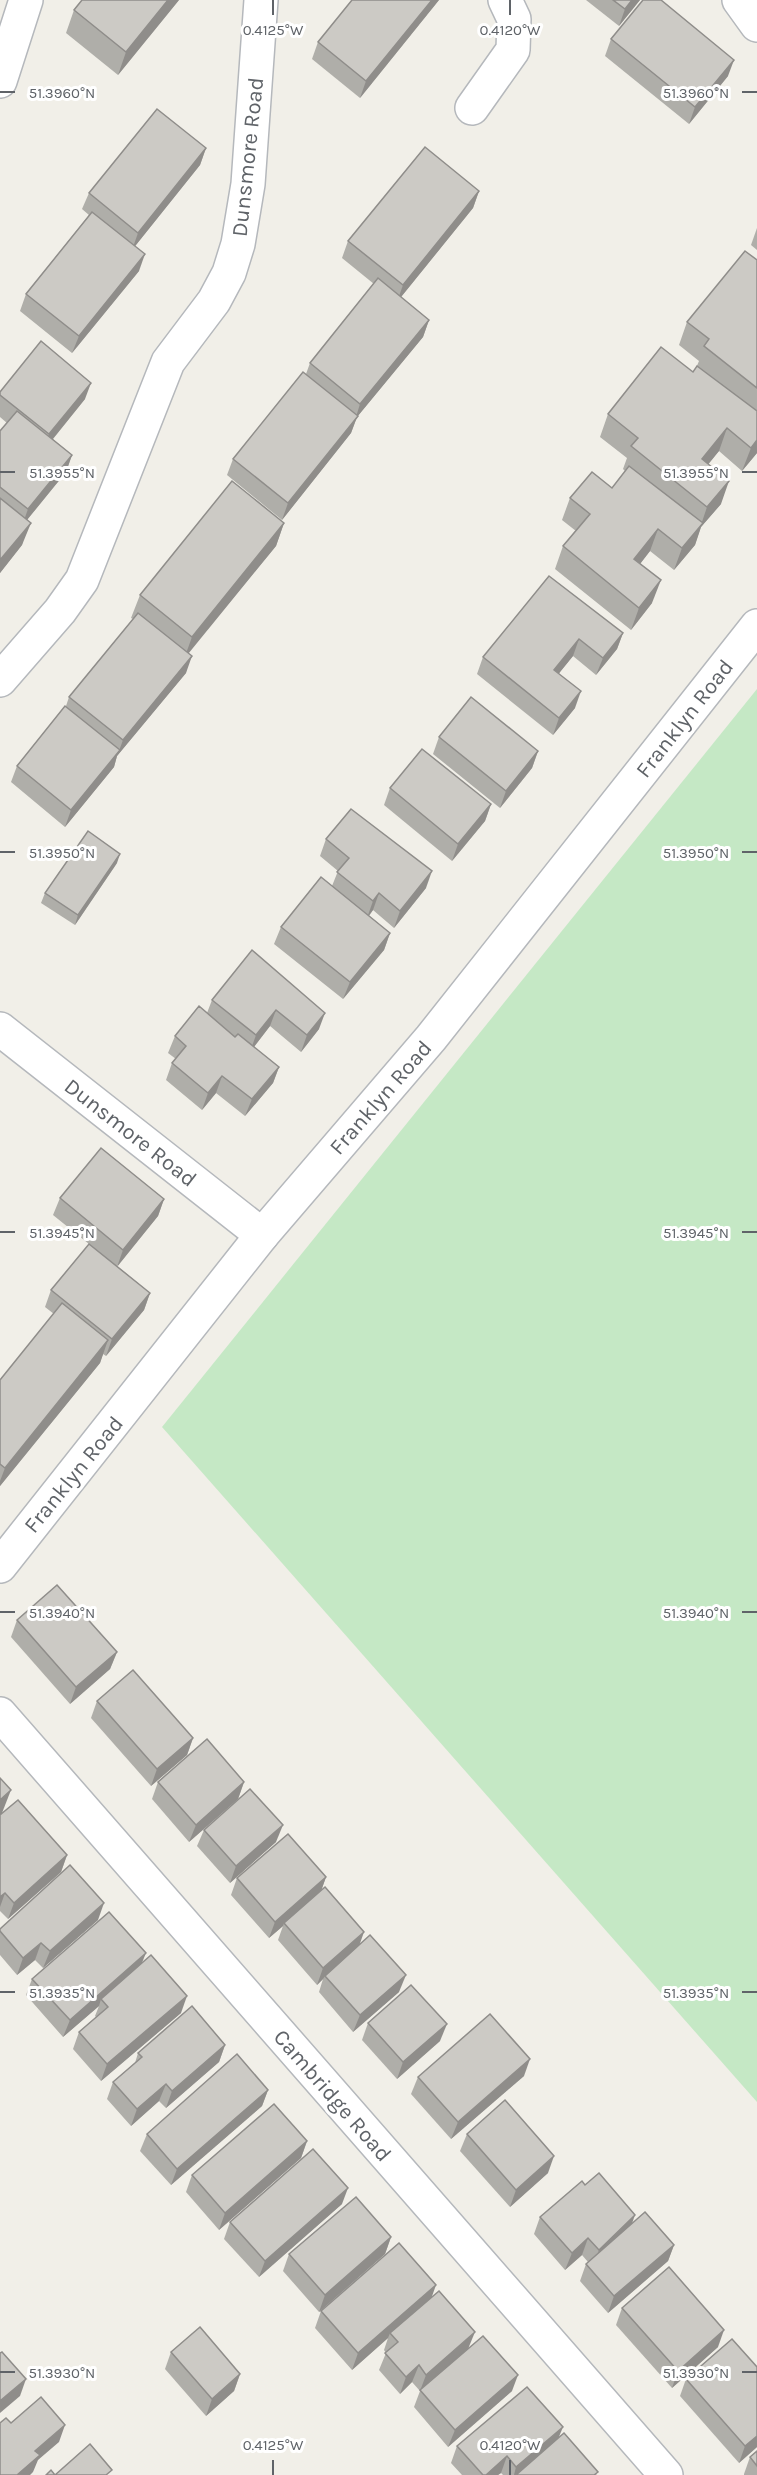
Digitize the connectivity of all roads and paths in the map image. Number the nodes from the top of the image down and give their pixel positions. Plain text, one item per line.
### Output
1 (26, 0) edge
2 (261, 0) edge
3 (505, 0) edge
4 (740, 0) edge
5 (757, 25) edge
6 (0, 81) edge
7 (472, 108) dead end
8 (757, 626) edge
9 (0, 680) edge
10 (0, 1029) edge
11 (262, 1235) junction
12 (0, 1566) edge
13 (0, 1714) edge
14 (666, 2475) edge

1 - 6 street
2 - 9 street, Dunsmore Road
3 - 7 street
4 - 5 street
8 - 11 street, Franklyn Road
10 - 11 street, Dunsmore Road
11 - 12 street, Franklyn Road
13 - 14 street, Cambridge Road

